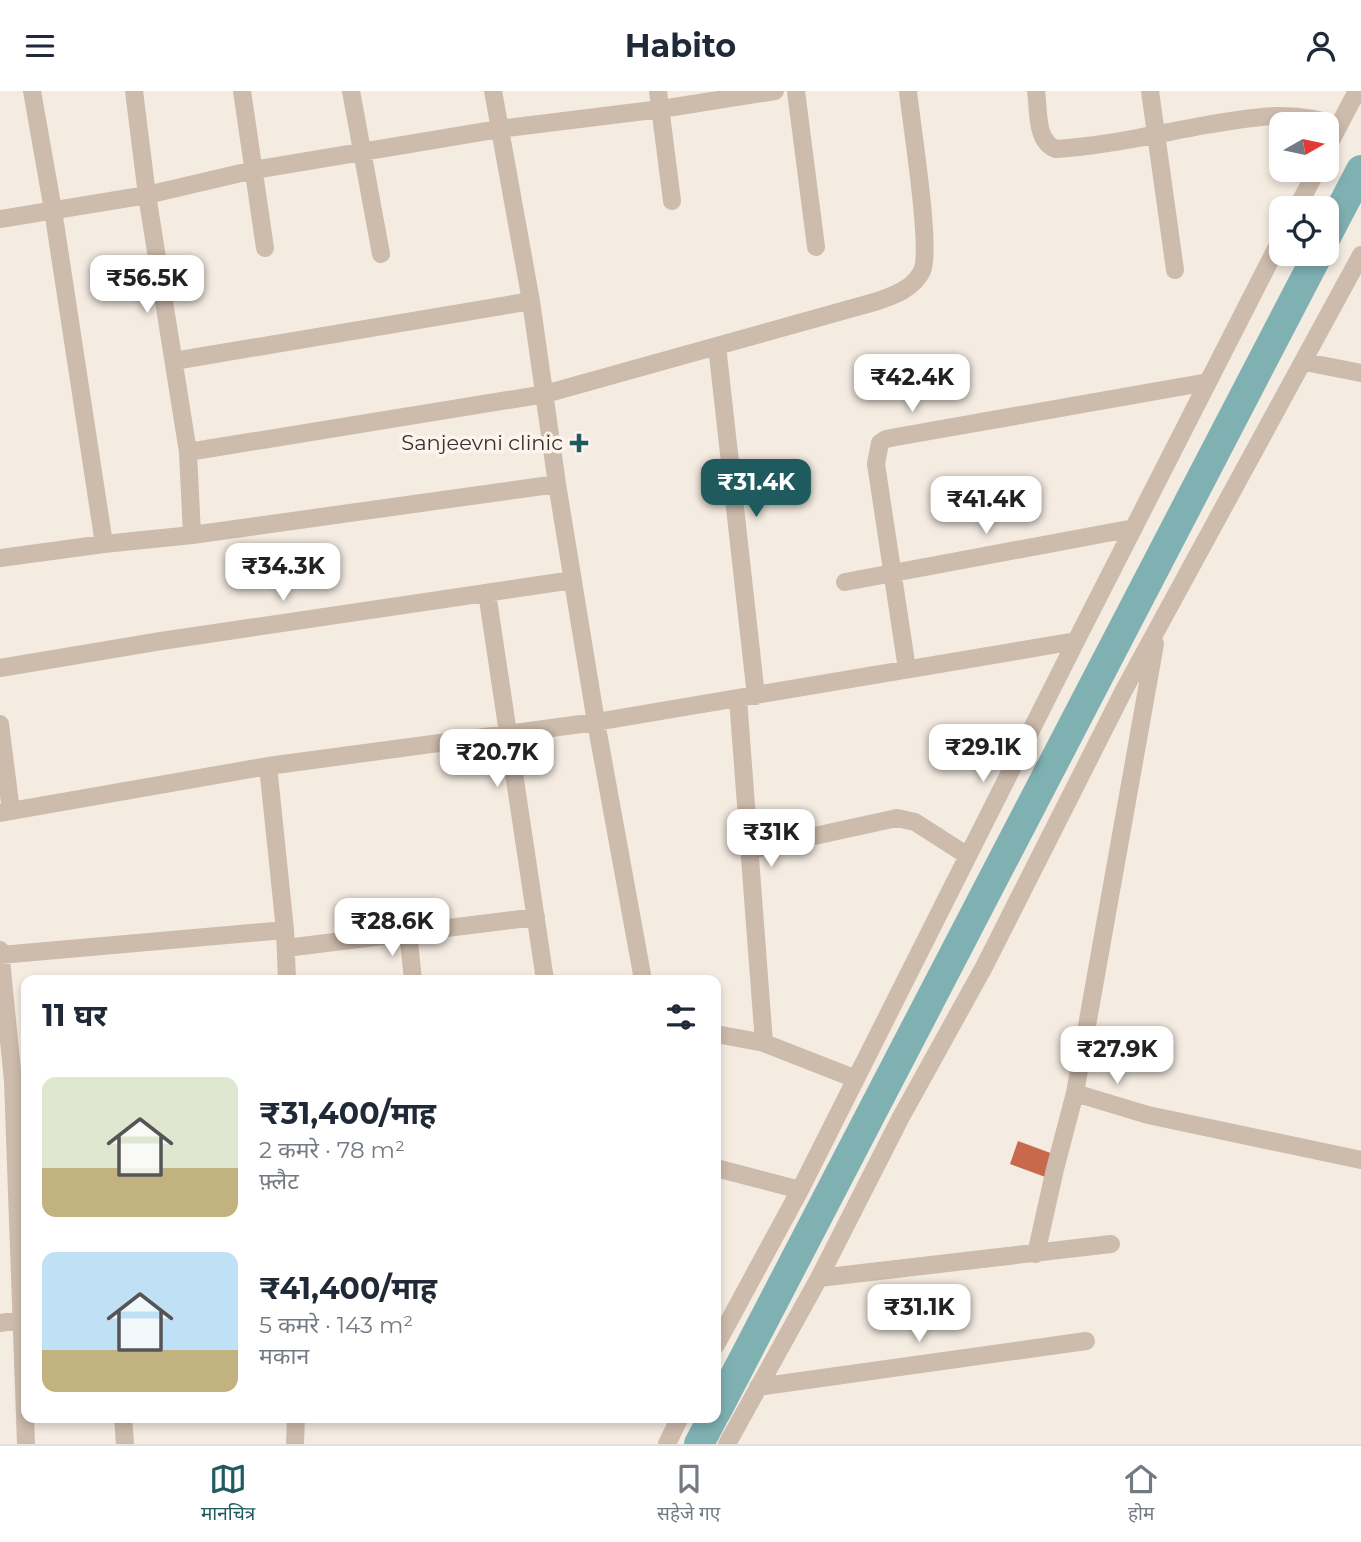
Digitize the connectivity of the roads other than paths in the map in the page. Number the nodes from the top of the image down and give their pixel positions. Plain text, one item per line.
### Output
1 (32, 91) edge
2 (134, 91) edge
3 (242, 91) edge
4 (351, 91) edge
5 (493, 91) edge
6 (775, 91) edge
7 (796, 91) edge
8 (908, 91) edge
9 (1036, 91) edge
10 (1150, 91) edge
11 (1357, 91) edge
12 (659, 100) edge
13 (1269, 116) edge
14 (1339, 126) edge
15 (499, 129) junction
16 (1156, 134) junction
17 (362, 153) junction
18 (254, 170) junction
19 (147, 195) junction
20 (672, 201) dead end
21 (53, 210) junction
22 (0, 219) edge
23 (816, 247) dead end
24 (265, 248) dead end
25 (381, 254) dead end
26 (1361, 255) edge
27 (1269, 263) edge
28 (1175, 270) dead end
29 (531, 301) junction
30 (717, 346) junction
31 (174, 361) junction
32 (1305, 362) junction
33 (1361, 373) edge
34 (1208, 382) junction
35 (545, 394) junction
36 (188, 452) junction
37 (556, 484) junction
38 (1134, 528) junction
39 (192, 535) junction
40 (104, 544) junction
41 (0, 558) edge
42 (892, 573) junction
43 (573, 580) junction
44 (845, 582) dead end
45 (487, 593) junction
46 (1158, 630) junction
47 (1076, 641) junction
48 (0, 668) edge
49 (907, 670) junction
50 (756, 696) junction
51 (738, 699) junction
52 (596, 722) junction
53 (0, 724) edge
54 (508, 732) junction
55 (268, 766) junction
56 (6, 812) edge
57 (750, 850) junction
58 (968, 856) junction
59 (536, 917) junction
60 (408, 932) junction
61 (285, 939) junction
62 (0, 953) edge
63 (287, 975) edge
64 (412, 975) edge
65 (544, 975) edge
66 (642, 975) edge
67 (721, 1035) edge
68 (764, 1043) junction
69 (856, 1079) junction
70 (20, 1081) edge
71 (1075, 1093) junction
72 (21, 1140) edge
73 (1361, 1160) edge
74 (721, 1169) edge
75 (800, 1190) junction
76 (1111, 1244) dead end
77 (1036, 1254) junction
78 (819, 1278) junction
79 (21, 1320) edge
80 (0, 1323) edge
81 (721, 1336) edge
82 (1086, 1341) dead end
83 (758, 1387) junction
84 (26, 1423) edge
85 (123, 1423) edge
86 (296, 1423) edge
87 (677, 1423) edge
88 (26, 1444) edge
89 (125, 1444) edge
90 (295, 1444) edge
91 (667, 1444) edge
92 (727, 1444) edge

1 - 21 street
2 - 19 street
3 - 18 street
4 - 17 street
5 - 15 street
6 - 12 street
7 - 23 street
8 - 30 street
9 - 16 street
10 - 16 street
11 - 14 street
12 - 15 street
12 - 20 street
13 - 16 street
15 - 17 street
15 - 29 street
16 - 28 street
17 - 18 street
17 - 25 street
18 - 19 street
18 - 24 street
19 - 21 street
19 - 31 street
21 - 22 street
21 - 40 street
26 - 32 street
27 - 34 street
29 - 31 street
29 - 35 street
30 - 35 street
30 - 50 street
31 - 36 street
32 - 33 street
32 - 46 street
34 - 38 street
34 - 42 street
35 - 36 street
35 - 37 street
36 - 39 street
37 - 39 street
37 - 43 street
38 - 42 street
38 - 47 street
39 - 40 street
40 - 41 street
42 - 44 street
42 - 49 street
43 - 45 street
43 - 52 street
45 - 48 street
45 - 54 street
46 - 71 street
46 - 78 street
47 - 49 street
47 - 58 street
49 - 50 street
50 - 51 street
51 - 52 street
51 - 57 street
52 - 54 street
52 - 66 street
53 - 56 street
54 - 55 street
54 - 59 street
55 - 56 street
55 - 61 street
57 - 58 street
57 - 68 street
58 - 69 street
59 - 60 street
59 - 65 street
60 - 61 street
60 - 64 street
61 - 62 street
61 - 63 street
62 - 70 street
67 - 68 street
68 - 69 street
69 - 75 street
70 - 72 street
71 - 73 street
71 - 77 street
74 - 75 street
75 - 81 street
76 - 77 street
77 - 78 street
78 - 83 street
79 - 80 street
82 - 83 street
83 - 92 street
84 - 88 street
85 - 89 street
86 - 90 street
87 - 91 street

